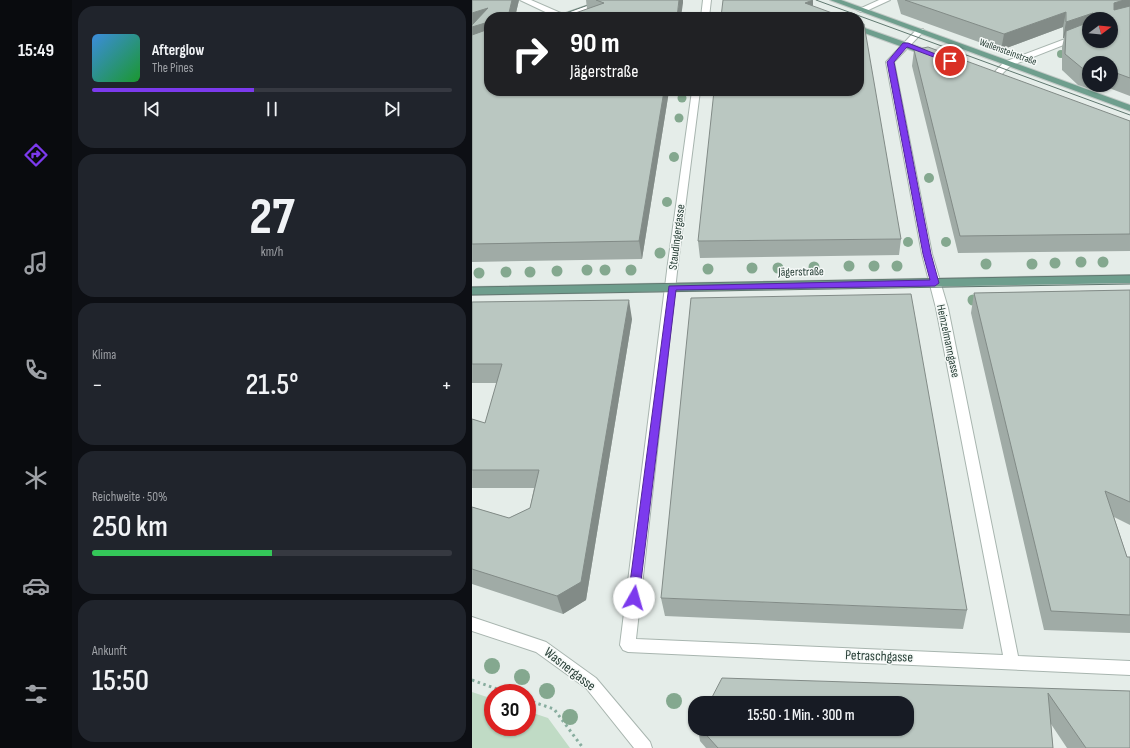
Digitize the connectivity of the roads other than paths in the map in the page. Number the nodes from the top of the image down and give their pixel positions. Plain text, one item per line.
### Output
1 (524, 0) edge
2 (610, 0) edge
3 (707, 0) edge
4 (834, 0) edge
5 (886, 0) edge
6 (861, 10) junction
7 (551, 12) edge
8 (576, 12) edge
9 (706, 12) edge
10 (864, 30) edge
11 (920, 31) junction
12 (1082, 35) edge
13 (906, 45) junction
14 (942, 58) edge
15 (1007, 64) junction
16 (994, 77) edge
17 (695, 96) edge
18 (1130, 108) edge
19 (1130, 279) edge
20 (935, 283) junction
21 (672, 288) junction
22 (472, 291) edge
23 (472, 624) edge
24 (628, 645) joint
25 (1012, 662) junction
26 (1130, 668) edge
27 (644, 748) edge

1 - 7 street
2 - 8 street
3 - 9 street
4 - 6 main road, Wallensteinstraße
5 - 6 street
6 - 11 main road, Wallensteinstraße
10 - 13 main road
11 - 13 street, Heinzelmanngasse
11 - 15 main road, Wallensteinstraße
12 - 15 street
13 - 14 main road
13 - 20 street, Heinzelmanngasse
15 - 16 street
15 - 18 main road, Wallensteinstraße
17 - 21 street, Staudingergasse
19 - 20 main road, Jägerstraße
20 - 21 main road, Jägerstraße
20 - 25 street, Heinzelmanngasse
21 - 22 main road, Jägerstraße
21 - 24 street, Staudingergasse
23 - 27 street, Wasnergasse
24 - 25 street, Petraschgasse
25 - 26 street, Petraschgasse

